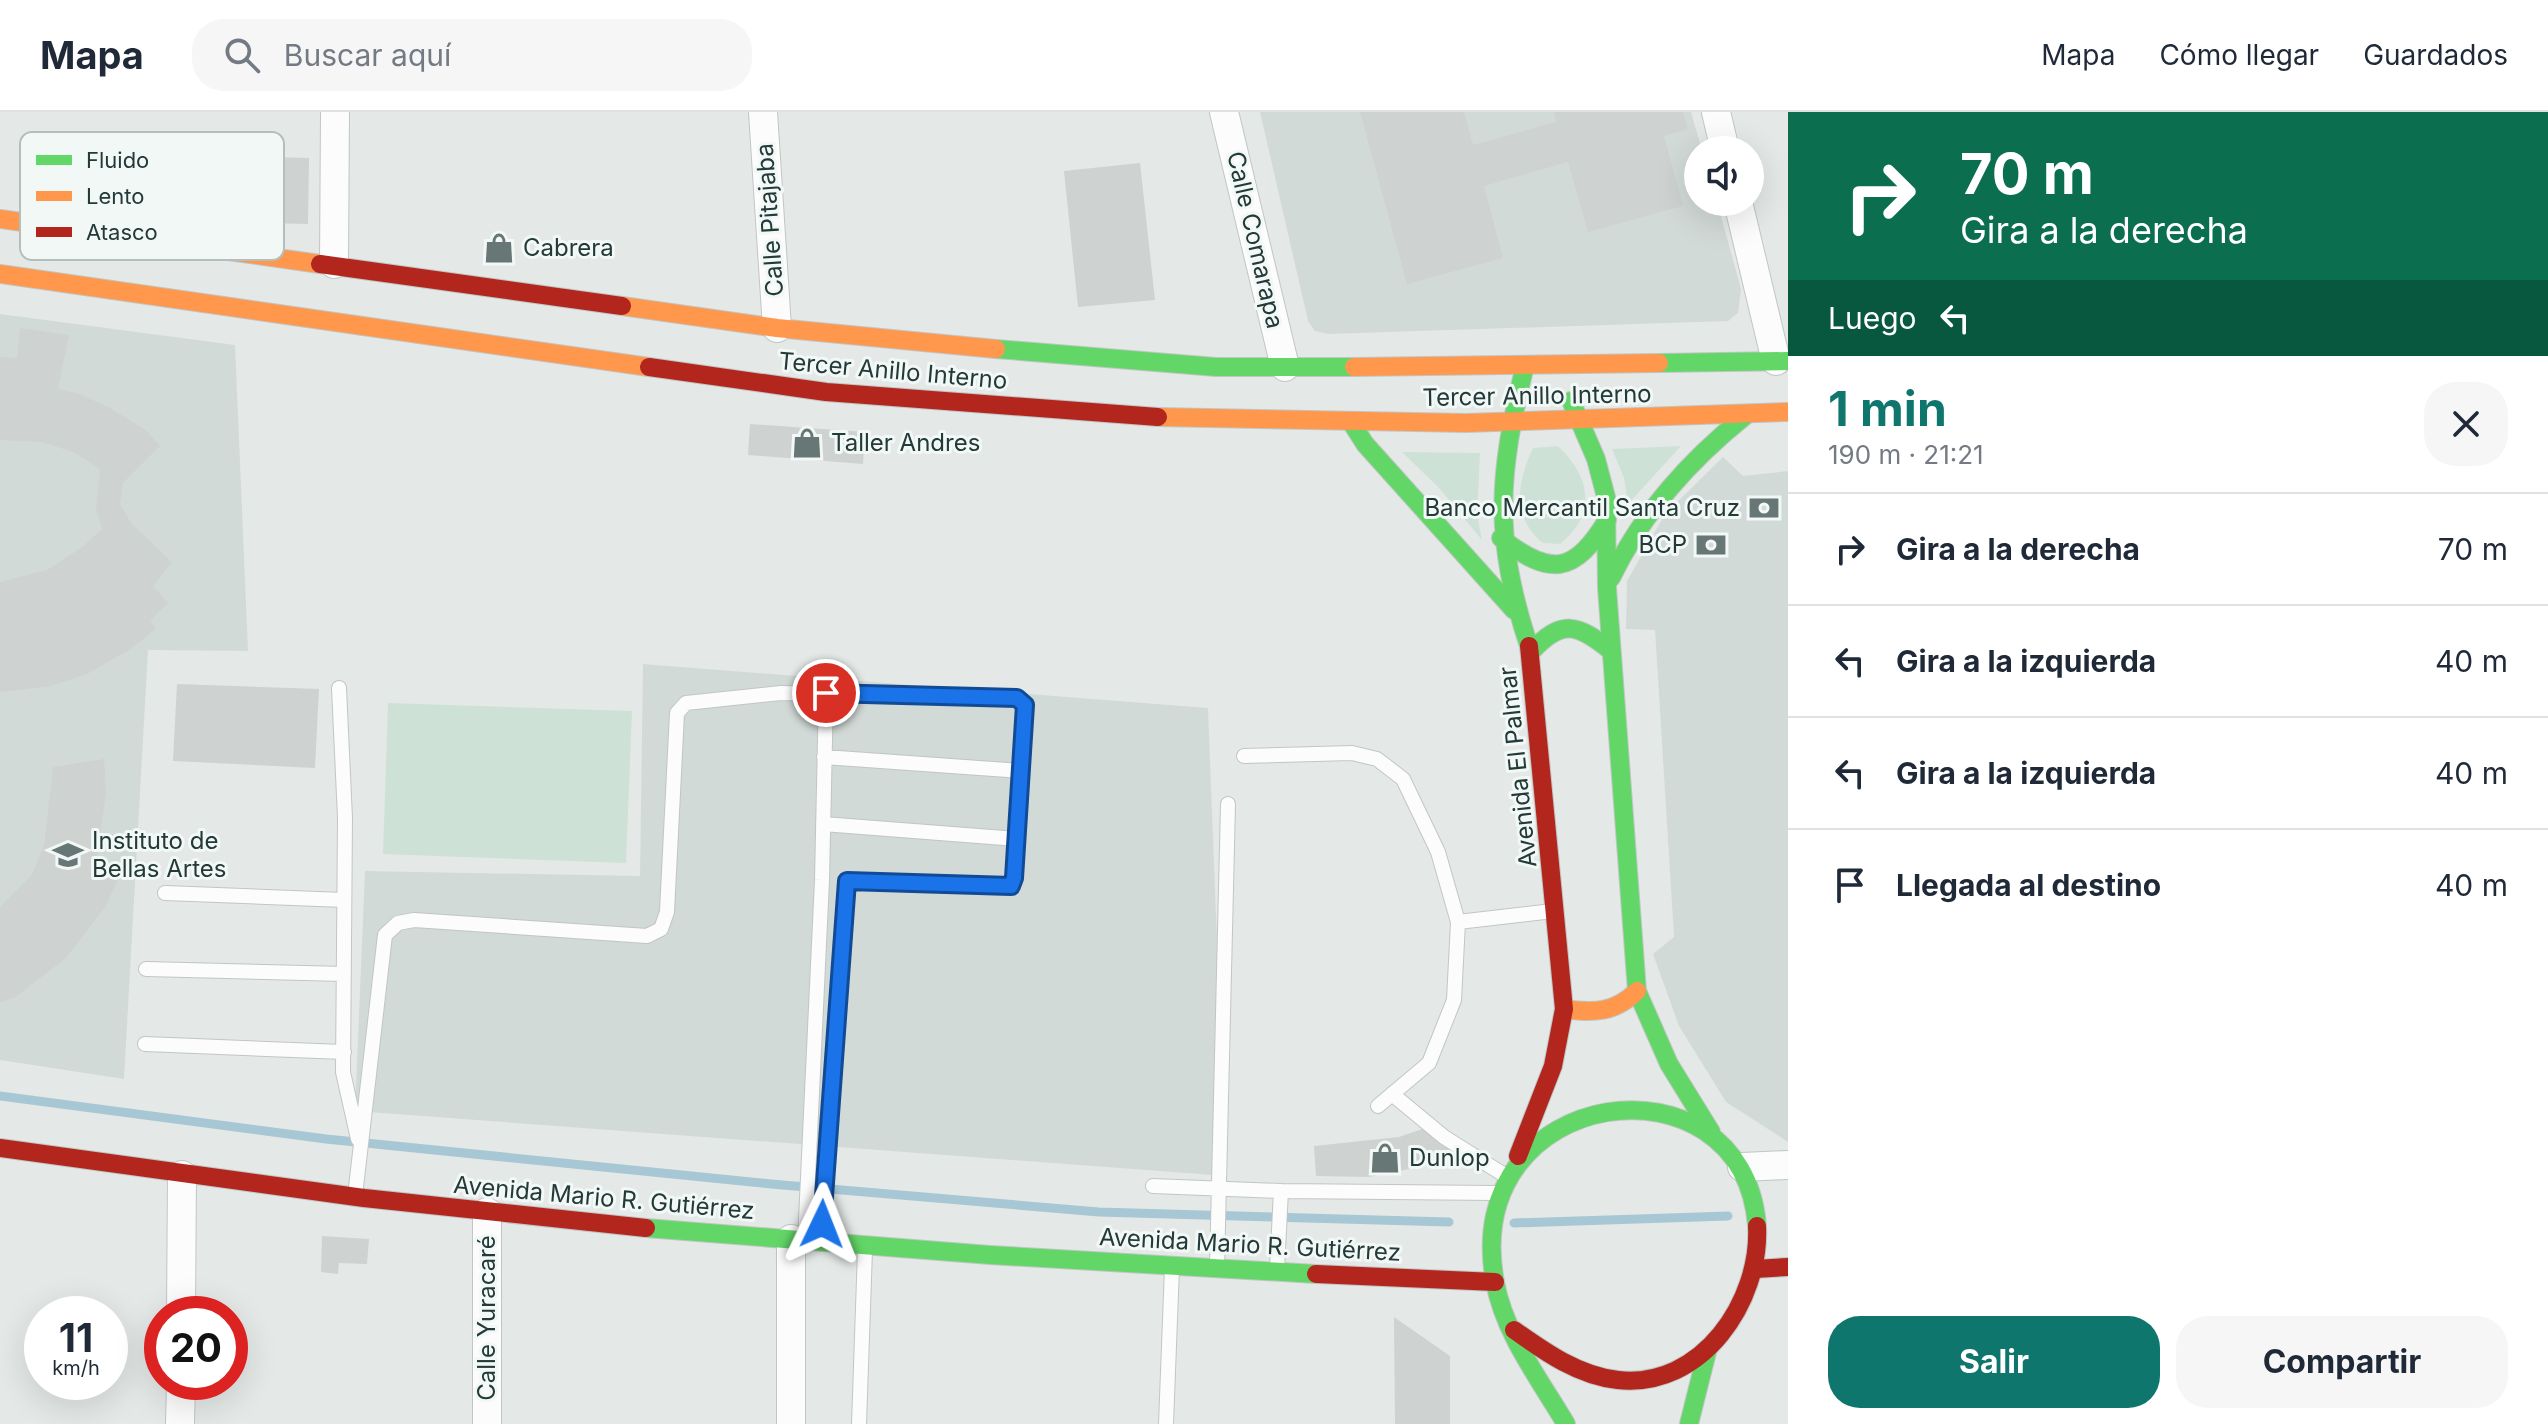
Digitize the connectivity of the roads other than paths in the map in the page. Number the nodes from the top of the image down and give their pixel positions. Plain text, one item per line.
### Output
1 (335, 112) edge
2 (763, 112) edge
3 (1224, 112) edge
4 (1716, 112) edge
5 (1722, 136) edge
6 (1742, 216) edge
7 (0, 219) edge
8 (20, 222) edge
9 (284, 258) edge
10 (334, 264) junction
11 (0, 274) edge
12 (773, 336) junction
13 (916, 343) junction
14 (849, 354) dead end
15 (735, 357) dead end
16 (1782, 361) edge
17 (1525, 366) junction
18 (1555, 366) junction
19 (1285, 367) junction
20 (681, 373) junction
21 (1259, 387) dead end
22 (1202, 400) dead end
23 (1788, 412) edge
24 (1746, 415) junction
25 (1137, 417) junction
26 (1580, 420) junction
27 (1351, 422) junction
28 (1510, 422) junction
29 (1607, 520) junction
30 (1501, 538) junction
31 (1607, 588) junction
32 (1516, 612) junction
33 (1611, 651) junction
34 (1531, 652) junction
35 (339, 688) dead end
36 (826, 693) junction
37 (1244, 756) dead end
38 (824, 757) junction
39 (1021, 771) junction
40 (1228, 804) dead end
41 (823, 824) junction
42 (1017, 839) junction
43 (822, 880) junction
44 (847, 881) junction
45 (165, 893) dead end
46 (344, 900) junction
47 (1556, 910) junction
48 (1458, 922) junction
49 (146, 969) dead end
50 (344, 974) junction
51 (1637, 991) junction
52 (1564, 1009) junction
53 (145, 1044) dead end
54 (344, 1052) junction
55 (1392, 1094) junction
56 (1378, 1106) dead end
57 (358, 1123) junction
58 (1715, 1138) junction
59 (0, 1148) edge
60 (1788, 1165) edge
61 (1742, 1167) junction
62 (182, 1175) junction
63 (1507, 1177) junction
64 (1153, 1186) dead end
65 (1218, 1195) junction
66 (355, 1196) junction
67 (1280, 1198) junction
68 (487, 1212) junction
69 (809, 1234) junction
70 (865, 1245) junction
71 (1216, 1260) junction
72 (1172, 1266) junction
73 (1788, 1267) edge
74 (1755, 1269) junction
75 (1277, 1273) junction
76 (1495, 1282) junction
77 (181, 1296) edge
78 (1514, 1330) junction
79 (1708, 1348) junction
80 (181, 1400) edge
81 (180, 1424) edge
82 (487, 1424) edge
83 (791, 1424) edge
84 (859, 1424) edge
85 (1166, 1424) edge
86 (1566, 1424) edge
87 (1689, 1424) edge

1 - 10 street
2 - 12 street, Calle Pitajaba
3 - 19 street, Calle Comarapa
4 - 5 street
6 - 16 street
7 - 8 street, Tercer Anillo Interno
9 - 10 street, Tercer Anillo Interno
10 - 12 street, Tercer Anillo Interno
11 - 20 street, Tercer Anillo Interno
12 - 13 street, Tercer Anillo Interno
13 - 14 street
13 - 19 street, Tercer Anillo Interno
15 - 20 street
16 - 18 street, Tercer Anillo Interno
17 - 18 street, Tercer Anillo Interno
17 - 19 street, Tercer Anillo Interno
17 - 28 street, Avenida El Palmar
18 - 26 street
19 - 21 street
20 - 25 street, Tercer Anillo Interno
22 - 25 street
23 - 24 street, Tercer Anillo Interno
24 - 26 street, Tercer Anillo Interno
24 - 31 street
25 - 27 street, Tercer Anillo Interno
26 - 28 street, Tercer Anillo Interno
26 - 29 street
27 - 28 street, Tercer Anillo Interno
27 - 32 street
28 - 30 street, Avenida El Palmar
29 - 30 street
29 - 31 street
30 - 32 street, Avenida El Palmar
31 - 33 street
32 - 34 street, Avenida El Palmar
33 - 34 street
33 - 51 street
34 - 47 street, Avenida El Palmar
35 - 46 lane
36 - 38 lane
36 - 39 lane
36 - 57 lane
37 - 48 lane
38 - 39 lane
38 - 41 lane
39 - 42 lane
40 - 65 lane
41 - 42 lane
41 - 43 lane
42 - 44 lane
43 - 44 lane
43 - 69 lane
44 - 69 lane
45 - 46 lane
46 - 50 lane
47 - 48 lane
47 - 52 street, Avenida El Palmar
48 - 55 lane
49 - 50 lane
50 - 54 lane
51 - 52 street
51 - 58 street
52 - 63 street, Avenida El Palmar
53 - 54 lane
54 - 57 lane
55 - 56 lane
55 - 63 lane
57 - 66 lane
58 - 61 street
58 - 63 street
59 - 62 street, Avenida Mario R. Gutiérrez
60 - 61 street
61 - 74 street
62 - 66 street, Avenida Mario R. Gutiérrez
62 - 77 street
63 - 67 lane
63 - 76 street
64 - 65 lane
65 - 67 lane
65 - 71 lane
66 - 68 street, Avenida Mario R. Gutiérrez
67 - 75 lane
68 - 69 street, Avenida Mario R. Gutiérrez
68 - 82 street, Calle Yuracaré
69 - 70 street, Avenida Mario R. Gutiérrez
69 - 83 street
70 - 72 street, Avenida Mario R. Gutiérrez
70 - 84 lane
71 - 72 street, Avenida Mario R. Gutiérrez
71 - 75 street, Avenida Mario R. Gutiérrez
72 - 85 lane
73 - 74 street
74 - 79 street
75 - 76 street, Avenida Mario R. Gutiérrez
76 - 78 street
78 - 79 street
78 - 86 street
79 - 87 street
80 - 81 street

